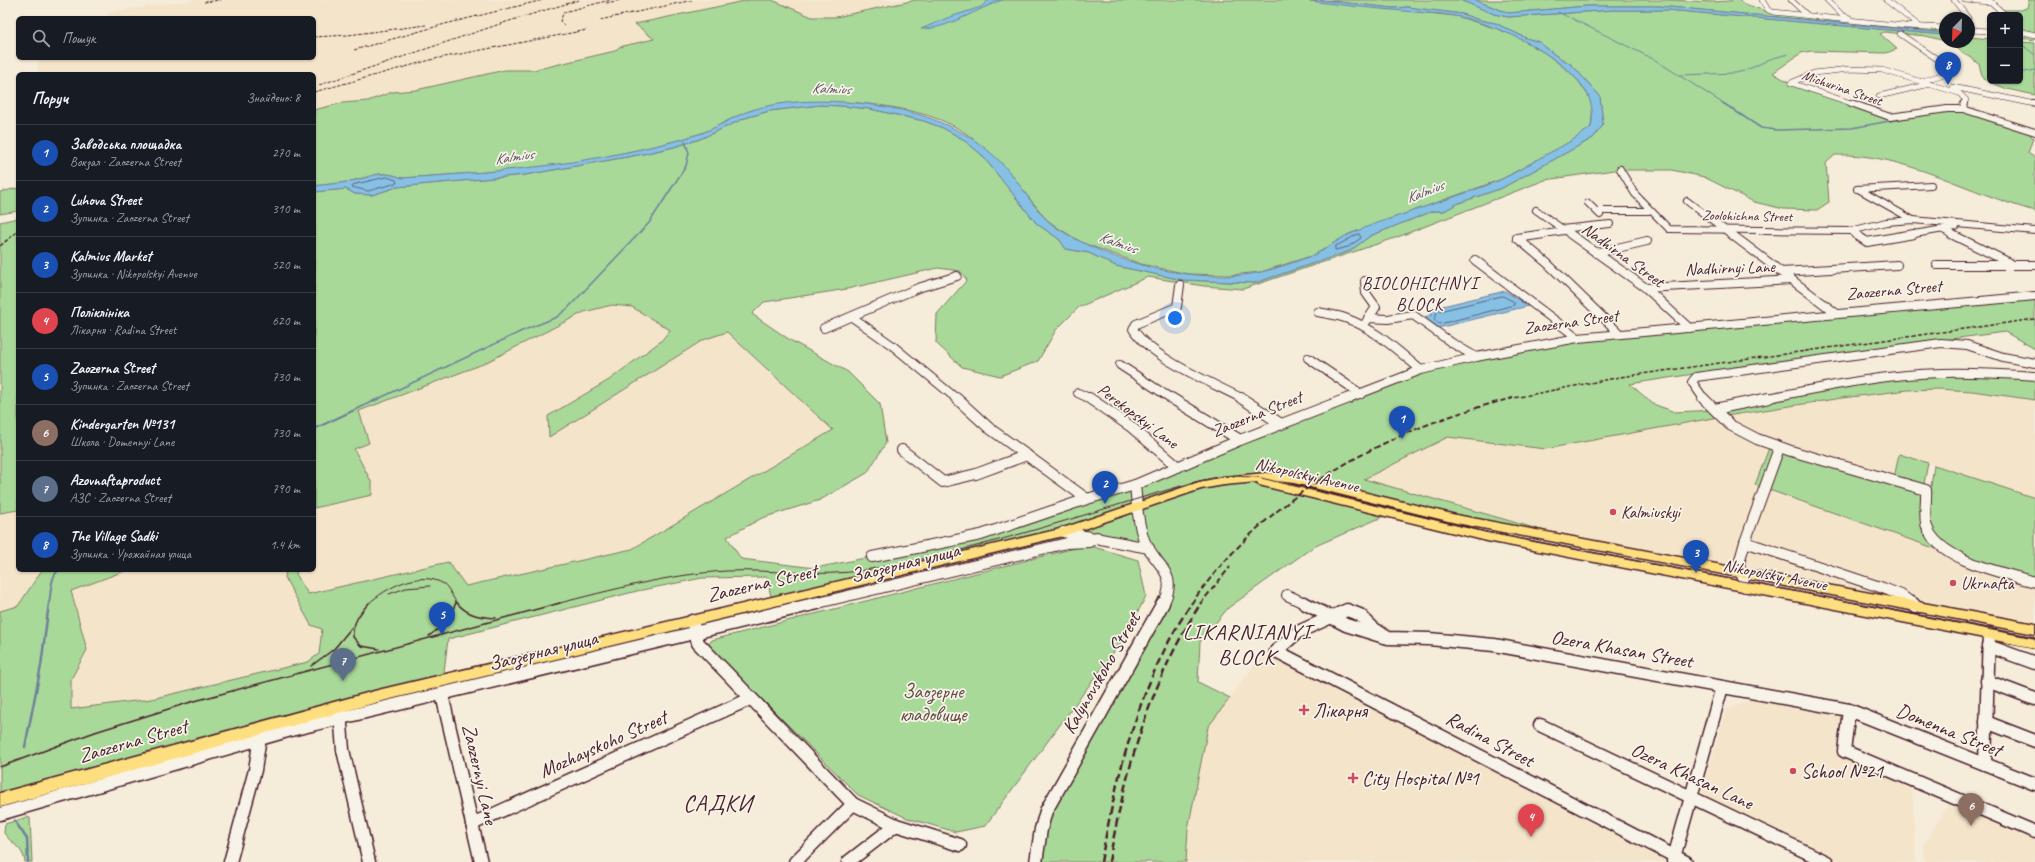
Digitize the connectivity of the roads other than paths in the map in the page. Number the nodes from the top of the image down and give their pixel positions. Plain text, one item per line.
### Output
1 (1762, 0) edge
2 (1791, 0) edge
3 (1827, 0) edge
4 (1886, 0) edge
5 (1954, 0) edge
6 (1965, 0) edge
7 (1990, 1) edge
8 (1963, 12) edge
9 (2003, 12) edge
10 (1807, 16) junction
11 (1885, 24) junction
12 (1919, 26) junction
13 (1975, 26) edge
14 (1939, 28) edge
15 (1975, 31) edge
16 (1980, 31) junction
17 (1987, 31) edge
18 (2023, 33) edge
19 (1900, 34) dead end
20 (2035, 35) edge
21 (1929, 82) junction
22 (1942, 88) junction
23 (1879, 96) dead end
24 (2035, 104) edge
25 (1963, 109) junction
26 (2035, 132) edge
27 (1620, 170) dead end
28 (1931, 185) dead end
29 (1687, 201) dead end
30 (1588, 203) dead end
31 (1536, 210) dead end
32 (1597, 211) junction
33 (1649, 211) junction
34 (1913, 220) junction
35 (1968, 225) junction
36 (1723, 228) junction
37 (1562, 230) junction
38 (1943, 230) junction
39 (1851, 231) junction
40 (2035, 231) edge
41 (1647, 240) dead end
42 (1596, 252) junction
43 (1475, 260) dead end
44 (1897, 265) dead end
45 (1937, 265) dead end
46 (2015, 265) junction
47 (2035, 265) edge
48 (1781, 272) junction
49 (957, 276) dead end
50 (1792, 280) junction
51 (1365, 281) dead end
52 (1180, 285) dead end
53 (1646, 288) junction
54 (2035, 296) edge
55 (1318, 312) dead end
56 (1837, 314) junction
57 (852, 317) junction
58 (1368, 318) junction
59 (1363, 326) junction
60 (824, 328) dead end
61 (1689, 328) junction
62 (1620, 334) junction
63 (1578, 338) junction
64 (1476, 357) junction
65 (1308, 358) dead end
66 (2035, 363) edge
67 (1120, 365) dead end
68 (1421, 370) junction
69 (2035, 376) edge
70 (1078, 393) dead end
71 (1360, 394) junction
72 (1715, 409) junction
73 (1281, 424) junction
74 (1240, 440) junction
75 (1779, 448) junction
76 (902, 450) dead end
77 (1027, 455) junction
78 (1178, 467) junction
79 (1243, 479) junction
80 (1135, 485) junction
81 (1087, 499) junction
82 (1138, 506) junction
83 (1063, 532) junction
84 (1097, 537) junction
85 (1745, 542) junction
86 (1149, 548) junction
87 (872, 557) dead end
88 (1741, 573) junction
89 (2035, 582) edge
90 (1745, 587) junction
91 (1287, 595) dead end
92 (1916, 607) junction
93 (1330, 618) junction
94 (1989, 620) junction
95 (693, 628) junction
96 (2035, 629) edge
97 (1388, 638) junction
98 (1989, 640) junction
99 (2035, 643) edge
100 (2035, 663) edge
101 (1988, 681) junction
102 (1722, 687) junction
103 (442, 695) junction
104 (2035, 699) edge
105 (750, 700) junction
106 (1849, 710) junction
107 (340, 712) junction
108 (1986, 722) junction
109 (1540, 725) dead end
110 (261, 734) junction
111 (2035, 741) edge
112 (1985, 764) junction
113 (2035, 784) edge
114 (1691, 797) junction
115 (0, 800) edge
116 (853, 804) junction
117 (0, 814) edge
118 (472, 824) junction
119 (896, 825) junction
120 (2035, 832) edge
121 (960, 845) dead end
122 (1678, 860) edge
123 (230, 862) edge
124 (369, 862) edge
125 (481, 862) edge
126 (795, 862) edge
127 (848, 862) edge
128 (1036, 862) edge
129 (1827, 862) edge

1 - 10 street
2 - 10 street
3 - 11 street
4 - 12 street
5 - 8 street
6 - 7 street
7 - 9 street
10 - 11 street
11 - 12 street
12 - 14 street
13 - 16 street
15 - 16 street
16 - 17 street
18 - 20 street
19 - 21 street
21 - 22 street, Michurina Street
21 - 23 street
21 - 25 street, Michurina Street
22 - 24 street
22 - 25 street, Michurina Street
25 - 26 street, Michurina Street
27 - 33 street, Zoolohichna Street
28 - 34 street, Zoolohichna Street
29 - 36 street
30 - 32 street
31 - 37 street, Nadhirna Street
32 - 33 street
32 - 37 street
33 - 36 street, Zoolohichna Street
34 - 35 street, Zoolohichna Street
34 - 39 street, Zoolohichna Street
35 - 38 street, Zoolohichna Street
35 - 40 street, Zoolohichna Street
36 - 39 street, Zoolohichna Street
36 - 48 street
37 - 42 street, Nadhirna Street
37 - 62 street
38 - 39 street, Zoolohichna Street
38 - 46 street
41 - 42 street
42 - 53 street, Nadhirna Street
43 - 63 street
44 - 48 street
45 - 46 street
46 - 47 street
48 - 50 street
49 - 57 street
50 - 53 street, Nadhirnyi Lane
50 - 56 street
51 - 58 street
52 - 73 street
53 - 61 street, Nadhirna Street
54 - 56 street, Zaozerna Street
55 - 59 street
56 - 61 street, Zaozerna Street
57 - 60 street
57 - 77 street
58 - 59 street
58 - 64 street
59 - 68 street
61 - 62 street, Zaozerna Street
62 - 63 street, Zaozerna Street
63 - 64 street, Zaozerna Street
64 - 68 street, Zaozerna Street
65 - 71 street
66 - 72 street
67 - 74 street
68 - 71 street, Zaozerna Street
69 - 72 street
70 - 78 street, Perekopskyi Lane
71 - 73 street, Zaozerna Street
72 - 75 street
73 - 74 street, Zaozerna Street
74 - 78 street, Zaozerna Street
75 - 85 street
75 - 89 street
76 - 77 street
77 - 81 street
78 - 80 street, Zaozerna Street
79 - 82 main road, Zaozerna Street
79 - 88 main road, Nikopolskyi Avenue
79 - 90 main road, Nikopolskyi Avenue
80 - 81 street, Zaozerna Street
80 - 82 street
81 - 87 street, Zaozerna Street
82 - 83 main road, Zaozerna Street
82 - 86 street, Kalynovskoho Street
83 - 84 street
83 - 95 main road, Zaozerna Street
84 - 86 street
84 - 95 street, Заозерная улица
85 - 88 street
85 - 92 street
86 - 128 street, Kalynovskoho Street
88 - 90 street
88 - 92 main road, Nikopolskyi Avenue
90 - 98 main road, Nikopolskyi Avenue
91 - 93 street, Ozera Khasan Street
92 - 94 main road, Nikopolskyi Avenue
93 - 97 street, Ozera Khasan Street
93 - 97 street
93 - 122 street, Radina Street
94 - 96 main road, Nikopolskyi Avenue
94 - 98 main road
95 - 103 street, Заозерная улица
95 - 105 street
95 - 107 main road, Zaozerna Street
97 - 102 street, Ozera Khasan Street
98 - 99 main road, Nikopolskyi Avenue
98 - 100 street
98 - 101 street
101 - 104 street
101 - 108 street
102 - 106 street, Ozera Khasan Street
102 - 114 street
103 - 107 street, Заозерная улица
103 - 118 street, Zaozernyi Lane
105 - 116 street
105 - 118 street, Mozhayskoho Street
106 - 112 street, Domenna Street
106 - 120 street
107 - 110 main road, Zaozerna Street
107 - 124 street
108 - 111 street
108 - 112 street
109 - 114 street, Ozera Khasan Lane
110 - 115 main road, Zaozerna Street
110 - 117 street
110 - 123 street
112 - 113 street, Domenna Street
114 - 122 street
114 - 129 street, Ozera Khasan Lane
116 - 119 street
116 - 126 street
118 - 125 street, Zaozernyi Lane
119 - 121 street
119 - 127 street

